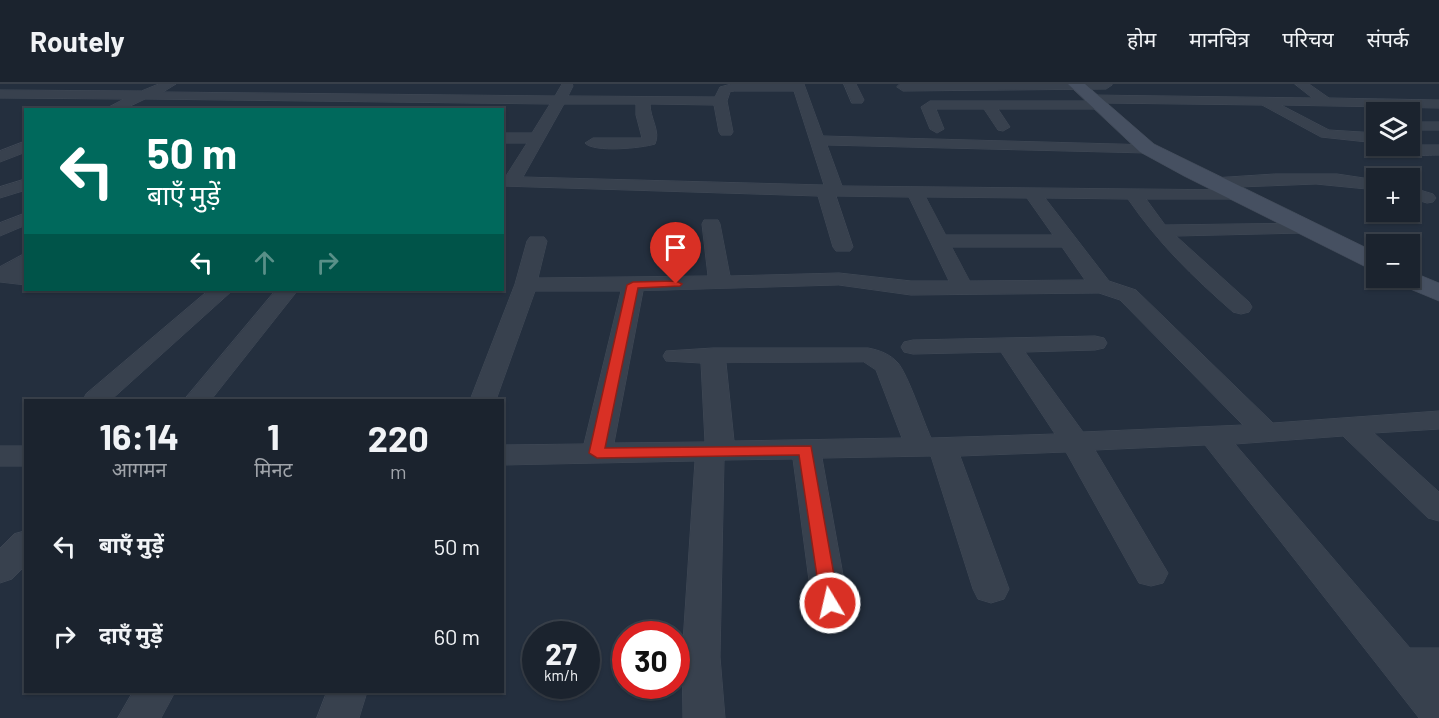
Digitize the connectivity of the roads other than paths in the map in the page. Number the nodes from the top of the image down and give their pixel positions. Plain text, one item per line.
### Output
1 (47, 84) edge
2 (111, 84) edge
3 (169, 84) edge
4 (420, 84) edge
5 (492, 84) edge
6 (568, 84) edge
7 (850, 84) edge
8 (1300, 84) edge
9 (798, 85) edge
10 (1123, 85) edge
11 (903, 87) dead end
12 (1085, 93) edge
13 (0, 94) edge
14 (36, 95) junction
15 (143, 95) junction
16 (87, 96) junction
17 (240, 98) junction
18 (404, 98) junction
19 (480, 98) junction
20 (332, 99) junction
21 (560, 100) junction
22 (643, 100) junction
23 (857, 100) dead end
24 (720, 101) junction
25 (1264, 102) junction
26 (987, 104) junction
27 (1439, 104) edge
28 (114, 108) edge
29 (225, 108) edge
30 (320, 108) edge
31 (394, 108) edge
32 (472, 108) edge
33 (1336, 116) junction
34 (1366, 123) edge
35 (1420, 126) edge
36 (1439, 126) edge
37 (1003, 127) dead end
38 (937, 129) dead end
39 (726, 132) dead end
40 (1366, 132) edge
41 (1366, 137) edge
42 (504, 138) edge
43 (538, 138) junction
44 (816, 140) junction
45 (593, 143) dead end
46 (24, 147) edge
47 (1147, 148) junction
48 (1420, 149) edge
49 (1439, 150) edge
50 (1418, 156) edge
51 (0, 157) edge
52 (1439, 165) edge
53 (507, 181) edge
54 (0, 183) edge
55 (24, 183) edge
56 (1213, 183) junction
57 (1366, 184) edge
58 (830, 191) junction
59 (915, 192) junction
60 (0, 193) edge
61 (1032, 193) junction
62 (1133, 194) junction
63 (1237, 195) junction
64 (24, 219) edge
65 (711, 224) dead end
66 (1303, 227) junction
67 (0, 230) edge
68 (1160, 231) junction
69 (537, 241) dead end
70 (940, 241) junction
71 (1068, 241) junction
72 (843, 248) dead end
73 (1366, 258) edge
74 (24, 260) edge
75 (24, 279) edge
76 (720, 283) junction
77 (526, 284) junction
78 (1420, 284) edge
79 (633, 285) junction
80 (1101, 286) junction
81 (963, 288) junction
82 (221, 291) edge
83 (286, 291) edge
84 (1439, 293) edge
85 (1241, 307) dead end
86 (1095, 343) dead end
87 (1008, 345) junction
88 (913, 347) dead end
89 (675, 356) dead end
90 (713, 356) junction
91 (97, 399) edge
92 (198, 399) edge
93 (483, 399) edge
94 (1439, 420) edge
95 (1349, 426) junction
96 (1266, 432) junction
97 (1213, 436) junction
98 (1075, 442) junction
99 (931, 446) junction
100 (806, 450) junction
101 (715, 452) junction
102 (597, 453) junction
103 (504, 455) edge
104 (0, 456) edge
105 (24, 456) edge
106 (1439, 510) edge
107 (24, 545) edge
108 (0, 570) edge
109 (1151, 573) dead end
110 (991, 589) dead end
111 (830, 603) dead end
112 (1401, 665) junction
113 (1439, 665) edge
114 (154, 693) edge
115 (347, 693) edge
116 (1439, 712) edge
117 (139, 718) edge
118 (338, 718) edge
119 (704, 718) edge

1 - 14 street
2 - 16 street
3 - 15 street
3 - 17 street
4 - 18 street
5 - 19 street
6 - 21 street
7 - 23 street
8 - 33 street
9 - 24 street
9 - 44 street
10 - 12 street
11 - 12 street
12 - 25 street
12 - 26 street
12 - 47 street
13 - 14 street
14 - 16 street
15 - 16 street
15 - 17 street
15 - 28 street
17 - 20 street
17 - 29 street
18 - 19 street
18 - 20 street
18 - 31 street
19 - 21 street
19 - 32 street
20 - 30 street
21 - 22 street
21 - 43 street
22 - 24 street
22 - 45 street
24 - 39 street
25 - 33 street
25 - 41 street
26 - 37 street
26 - 38 street
27 - 33 street
33 - 34 street
33 - 40 street
35 - 36 street
42 - 43 street
43 - 53 street
44 - 47 street
44 - 58 street
46 - 51 street
47 - 56 street
48 - 49 street
50 - 52 street
53 - 58 street
54 - 55 street
55 - 60 street
56 - 57 street
56 - 63 street
58 - 59 street
58 - 72 street
59 - 61 street
59 - 70 street
61 - 62 street
61 - 71 street
62 - 63 street
62 - 68 street
63 - 66 street
64 - 67 street
65 - 76 street
66 - 68 street
66 - 73 street
68 - 85 street
69 - 77 street
70 - 71 street
70 - 81 street
71 - 80 street
74 - 75 street
76 - 79 street
76 - 81 street
77 - 79 street
77 - 93 street
78 - 84 street
79 - 102 street
80 - 81 street
80 - 96 street
82 - 91 street
83 - 92 street
86 - 87 street
87 - 88 street
87 - 98 street
89 - 90 street
90 - 99 street
90 - 101 street
94 - 95 street
95 - 96 street
95 - 106 street
96 - 97 street
97 - 98 street
97 - 112 street
98 - 99 street
98 - 109 street
99 - 100 street
99 - 110 street
100 - 101 street
100 - 111 street
101 - 102 street
101 - 119 street
102 - 103 street
104 - 105 street
107 - 108 street
112 - 113 street
112 - 116 street
114 - 117 street
115 - 118 street

